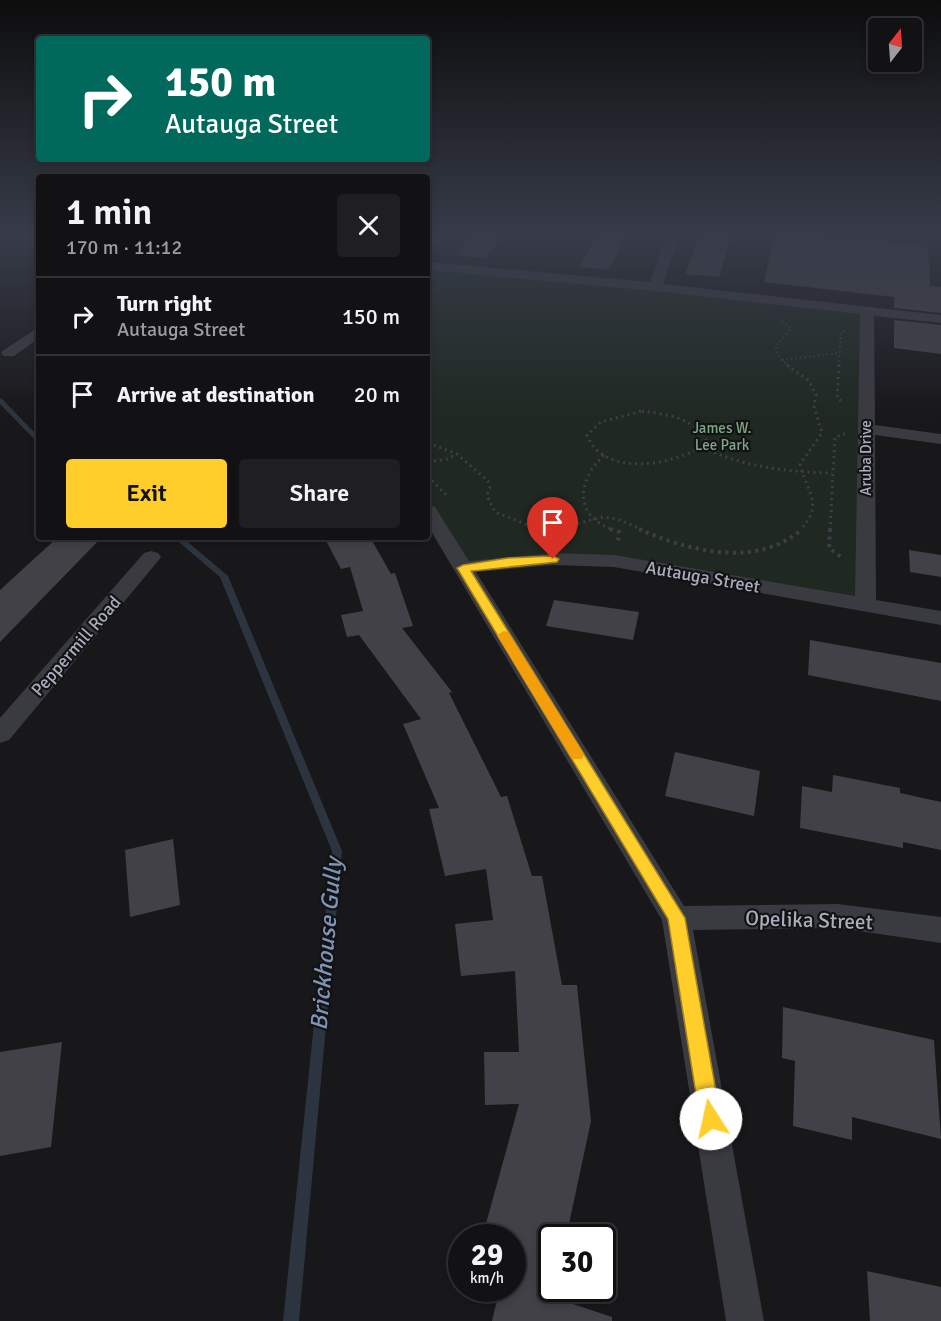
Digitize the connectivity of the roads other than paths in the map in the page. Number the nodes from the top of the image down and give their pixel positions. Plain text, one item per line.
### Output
1 (740, 297) edge
2 (867, 311) junction
3 (941, 319) edge
4 (36, 333) edge
5 (9, 353) dead end
6 (866, 429) junction
7 (941, 439) edge
8 (430, 514) edge
9 (151, 557) dead end
10 (463, 568) junction
11 (865, 606) junction
12 (941, 618) edge
13 (0, 734) edge
14 (676, 918) junction
15 (941, 930) edge
16 (745, 1321) edge

1 - 2 street
2 - 3 street
2 - 6 street, Aruba Drive
4 - 5 street
6 - 7 street
6 - 11 street, Aruba Drive
8 - 10 street
9 - 13 street, Peppermill Road
10 - 11 street, Autauga Street
10 - 14 street
11 - 12 street, Autauga Street
14 - 15 street, Opelika Street
14 - 16 street

